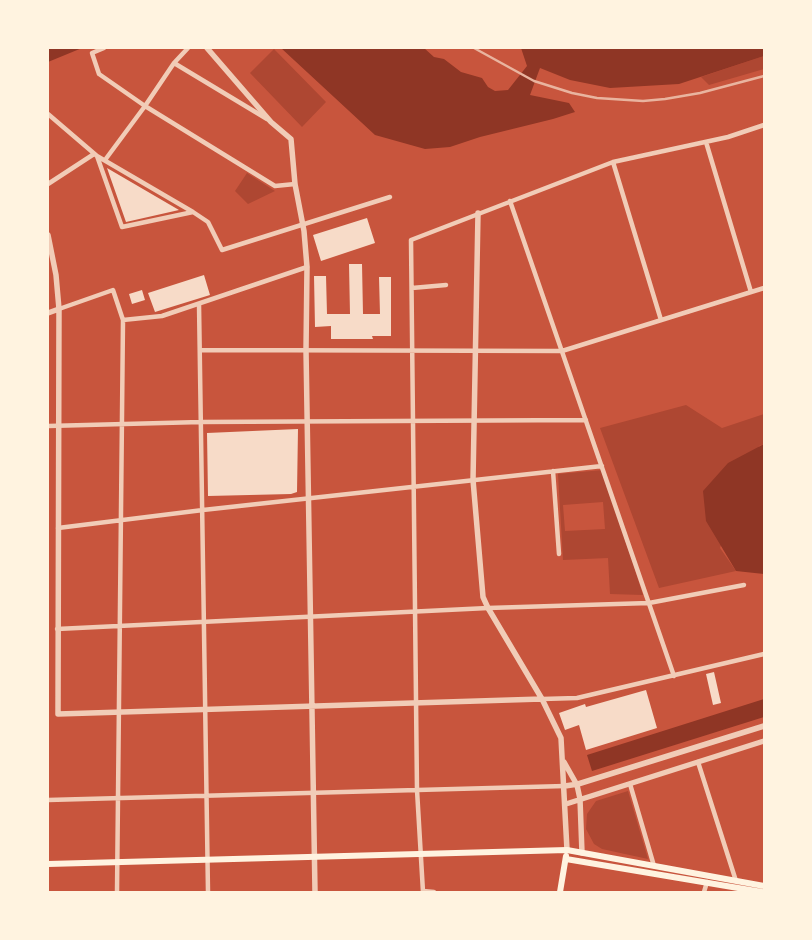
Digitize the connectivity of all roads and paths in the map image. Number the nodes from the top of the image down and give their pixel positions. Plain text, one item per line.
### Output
1 (104, 48) edge
2 (188, 48) edge
3 (207, 48) edge
4 (174, 63) junction
5 (145, 106) junction
6 (48, 114) edge
7 (271, 122) junction
8 (764, 125) edge
9 (706, 142) junction
10 (95, 155) junction
11 (105, 160) junction
12 (613, 162) junction
13 (48, 184) edge
14 (295, 184) junction
15 (390, 197) dead end
16 (510, 201) junction
17 (193, 212) junction
18 (478, 213) junction
19 (303, 226) junction
20 (48, 234) edge
21 (306, 267) junction
22 (446, 285) dead end
23 (412, 288) junction
24 (764, 288) edge
25 (751, 292) junction
26 (199, 304) junction
27 (59, 309) junction
28 (48, 313) edge
29 (123, 320) junction
30 (661, 320) junction
31 (202, 350) junction
32 (306, 350) junction
33 (412, 351) junction
34 (476, 351) junction
35 (562, 351) junction
36 (586, 420) junction
37 (413, 421) junction
38 (474, 421) junction
39 (201, 422) junction
40 (307, 422) junction
41 (122, 424) junction
42 (48, 426) edge
43 (58, 426) junction
44 (602, 466) junction
45 (553, 471) junction
46 (473, 480) junction
47 (414, 486) junction
48 (308, 498) junction
49 (203, 510) junction
50 (121, 520) junction
51 (58, 528) junction
52 (559, 554) dead end
53 (744, 585) dead end
54 (649, 603) junction
55 (488, 608) junction
56 (416, 612) junction
57 (310, 617) junction
58 (204, 622) junction
59 (120, 626) junction
60 (57, 629) junction
61 (764, 654) edge
62 (674, 676) junction
63 (542, 699) junction
64 (416, 703) junction
65 (312, 707) junction
66 (205, 710) junction
67 (119, 713) junction
68 (764, 726) edge
69 (764, 741) edge
70 (563, 760) junction
71 (698, 762) junction
72 (630, 784) junction
73 (577, 785) junction
74 (565, 786) junction
75 (417, 790) junction
76 (314, 793) junction
77 (206, 796) junction
78 (118, 798) junction
79 (580, 799) junction
80 (48, 800) edge
81 (566, 804) junction
82 (567, 850) junction
83 (582, 853) junction
84 (421, 854) junction
85 (315, 858) junction
86 (566, 859) junction
87 (207, 861) junction
88 (117, 863) junction
89 (48, 864) edge
90 (654, 866) junction
91 (708, 879) junction
92 (736, 881) junction
93 (764, 886) edge
94 (117, 892) edge
95 (208, 892) edge
96 (315, 892) edge
97 (423, 892) edge
98 (434, 892) edge
99 (560, 892) edge
100 (704, 892) edge
101 (762, 892) edge

1 - 5 street
2 - 4 street
3 - 7 street
4 - 5 street
4 - 7 street
5 - 11 street
5 - 14 street
6 - 10 street
7 - 14 street
8 - 9 street
9 - 12 street
9 - 25 street
10 - 11 street
10 - 13 street
10 - 17 street
11 - 17 street
12 - 16 street
12 - 30 street
14 - 19 street
15 - 19 street
16 - 18 street
16 - 35 street
17 - 19 street
18 - 23 street
18 - 34 street
19 - 21 street
20 - 27 street
21 - 26 street
21 - 32 street
22 - 23 street
23 - 33 street
24 - 25 street
25 - 30 street
26 - 29 street
26 - 31 street
27 - 28 street
27 - 29 street
27 - 43 street
29 - 41 street
30 - 35 street
31 - 32 street
31 - 39 street
32 - 33 street
32 - 40 street
33 - 34 street
33 - 37 street
34 - 35 street
34 - 38 street
35 - 36 street
36 - 38 street
36 - 44 street
37 - 38 street
37 - 40 street
37 - 47 street
38 - 46 street
39 - 40 street
39 - 41 street
39 - 49 street
40 - 48 street
41 - 43 street
41 - 50 street
42 - 43 street
43 - 51 street
44 - 45 street
44 - 54 street
45 - 46 street
45 - 52 street
46 - 47 street
46 - 55 street
47 - 48 street
47 - 56 street
48 - 49 street
48 - 57 street
49 - 50 street
49 - 58 street
50 - 51 street
50 - 59 street
51 - 60 street
53 - 54 street
54 - 55 street
54 - 62 street
55 - 56 street
55 - 63 street
56 - 57 street
56 - 64 street
57 - 58 street
57 - 65 street
58 - 59 street
58 - 66 street
59 - 60 street
59 - 67 street
60 - 67 street
61 - 62 street
62 - 63 street
63 - 64 street
63 - 70 street
64 - 65 street
64 - 75 street
65 - 66 street
65 - 76 street
66 - 67 street
66 - 77 street
67 - 78 street
68 - 73 street
69 - 71 street
70 - 73 street
70 - 74 street
71 - 72 street
71 - 92 street
72 - 79 street
72 - 90 street
73 - 74 street
73 - 79 street
74 - 75 street
74 - 81 street
75 - 76 street
75 - 84 street
76 - 77 street
76 - 85 street
77 - 78 street
77 - 87 street
78 - 80 street
78 - 88 street
79 - 81 street
79 - 83 street
81 - 82 street
82 - 83 main road
82 - 84 main road
82 - 86 main road
83 - 90 main road
84 - 85 main road
84 - 97 street
85 - 87 main road
85 - 96 street
86 - 91 main road
86 - 99 main road
87 - 88 main road
87 - 95 street
88 - 89 main road
88 - 94 street
90 - 91 main road
91 - 92 main road
91 - 100 street
91 - 101 main road
92 - 93 main road
97 - 98 street

